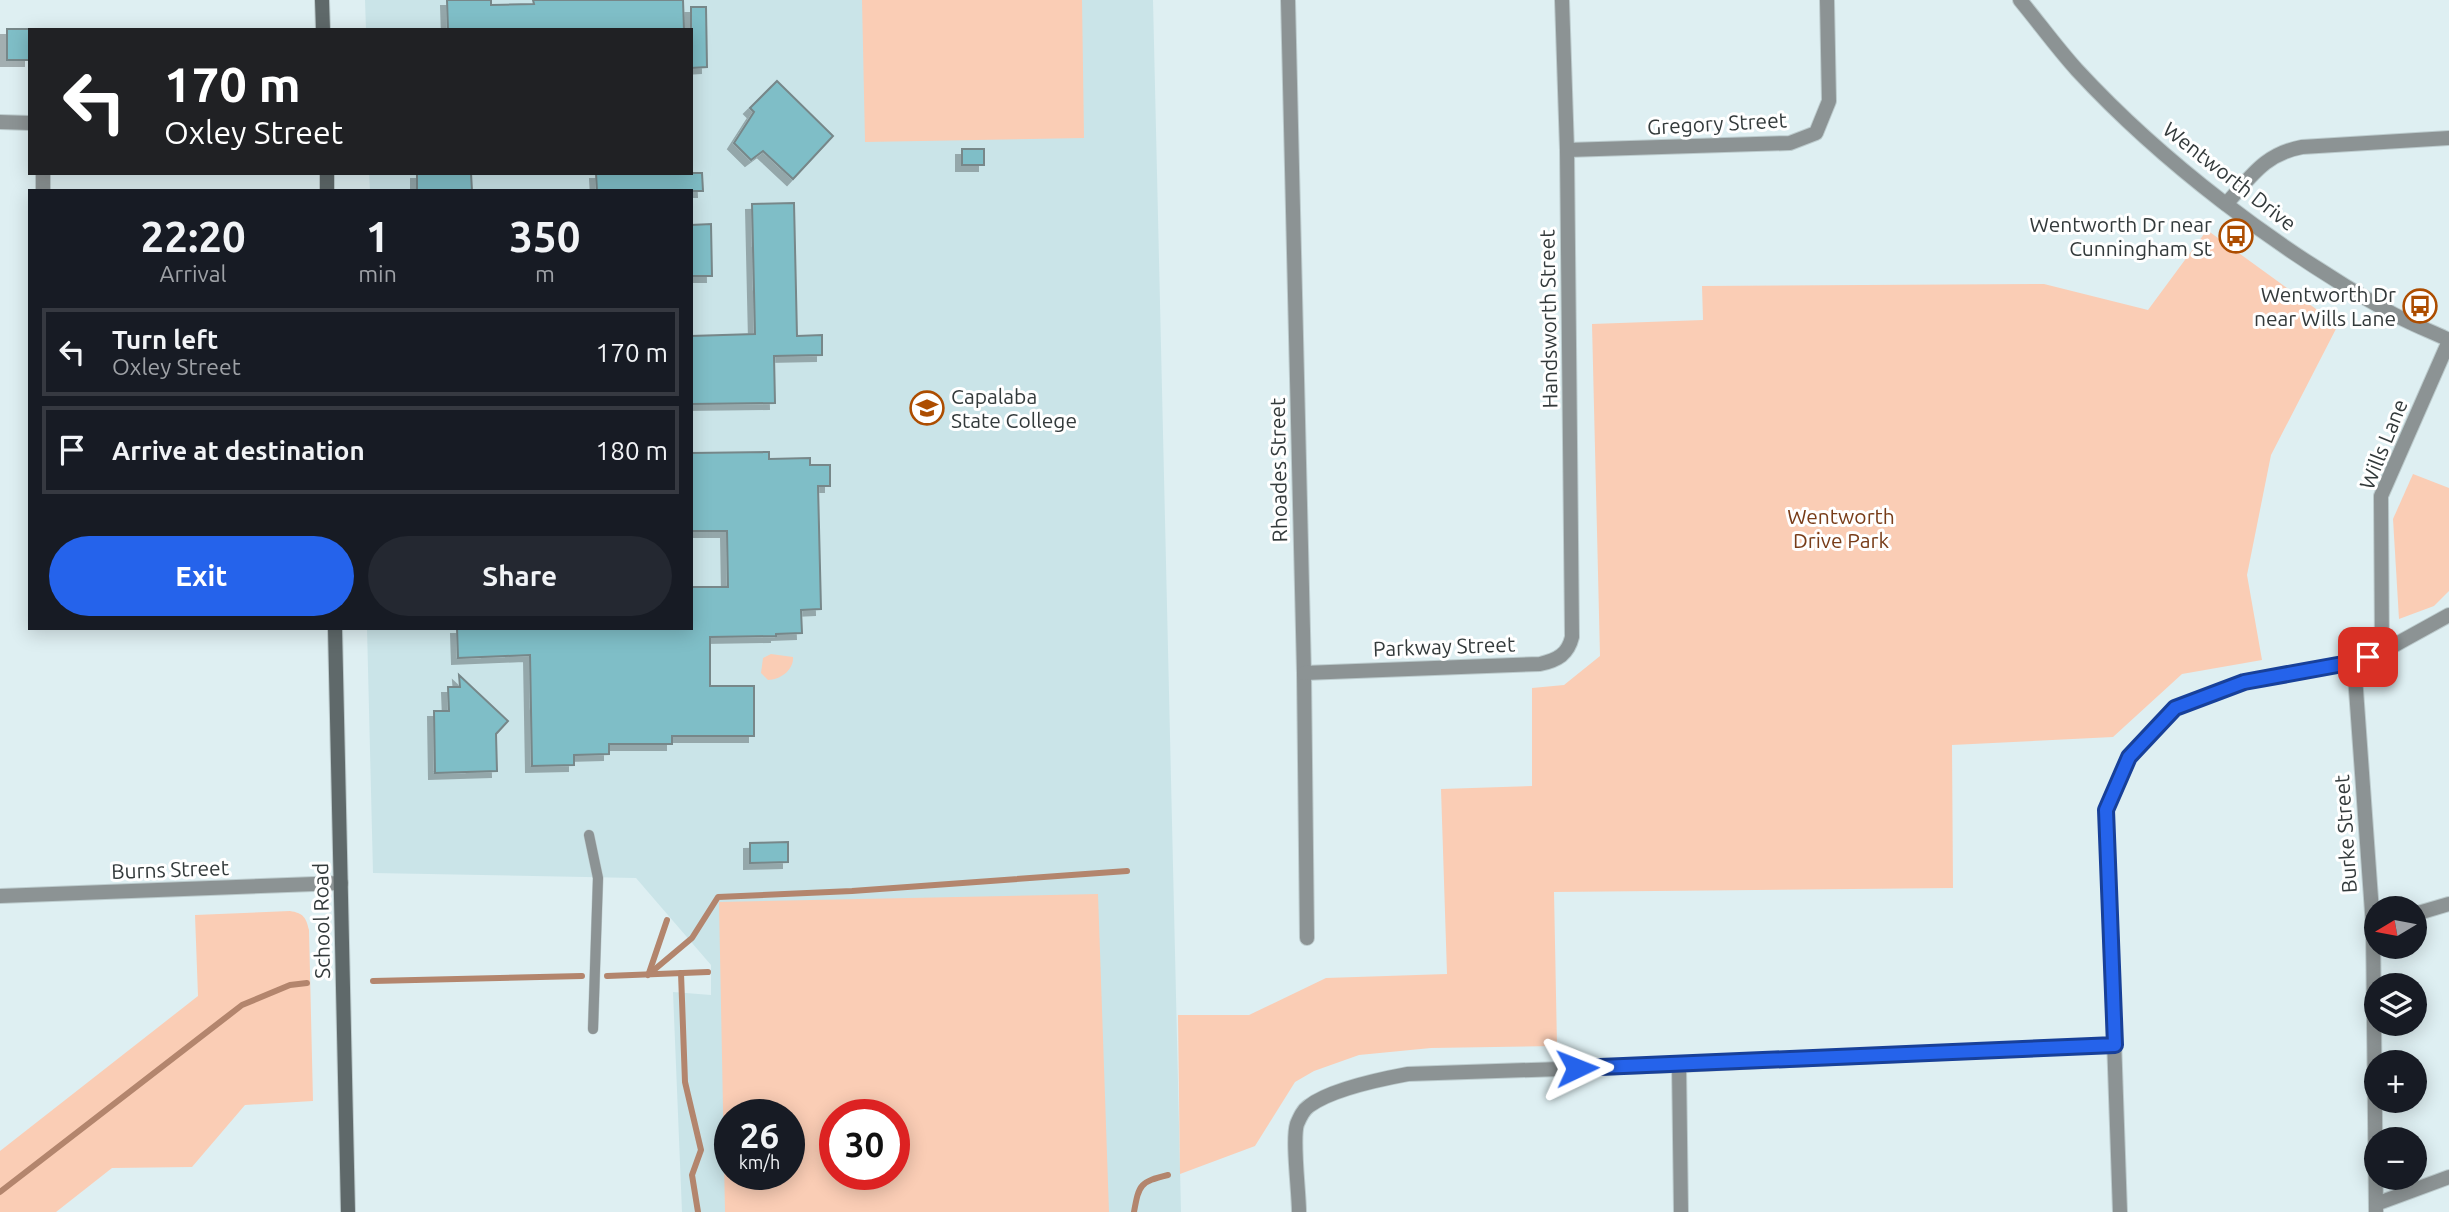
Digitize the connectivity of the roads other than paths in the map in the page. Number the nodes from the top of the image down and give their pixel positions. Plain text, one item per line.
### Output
1 (322, 0) edge
2 (1288, 0) edge
3 (1562, 0) edge
4 (1827, 0) edge
5 (2020, 0) edge
6 (323, 28) edge
7 (0, 122) edge
8 (28, 123) edge
9 (2449, 138) edge
10 (1567, 150) junction
11 (2226, 204) junction
12 (2449, 340) edge
13 (2449, 615) edge
14 (335, 630) edge
15 (1572, 637) joint
16 (2382, 652) junction
17 (2354, 662) junction
18 (1304, 673) junction
19 (589, 835) dead end
20 (341, 883) junction
21 (0, 896) edge
22 (2373, 896) edge
23 (2449, 904) edge
24 (2427, 910) edge
25 (1307, 938) dead end
26 (2375, 959) edge
27 (593, 1029) dead end
28 (2115, 1045) junction
29 (1679, 1065) junction
30 (2449, 1177) edge
31 (2376, 1208) edge
32 (348, 1212) edge
33 (1299, 1212) edge
34 (1681, 1212) edge
35 (2120, 1212) edge

1 - 6 street
2 - 18 street, Rhoades Street
3 - 10 street, Handsworth Street
4 - 10 street, Gregory Street
5 - 11 street, Wentworth Drive
7 - 8 street
9 - 11 street
10 - 15 street, Handsworth Street
11 - 12 street, Wentworth Drive
12 - 16 street, Wills Lane
13 - 16 street
14 - 20 street, School Road
15 - 18 street, Parkway Street
16 - 17 street
17 - 22 street, Burke Street
17 - 28 street
18 - 25 street, Rhoades Street
19 - 27 lane
20 - 21 street, Burns Street
20 - 32 street, School Road
23 - 24 street
26 - 31 street, Burke Street
28 - 29 street
28 - 35 street
29 - 33 street
29 - 34 street
30 - 31 street

